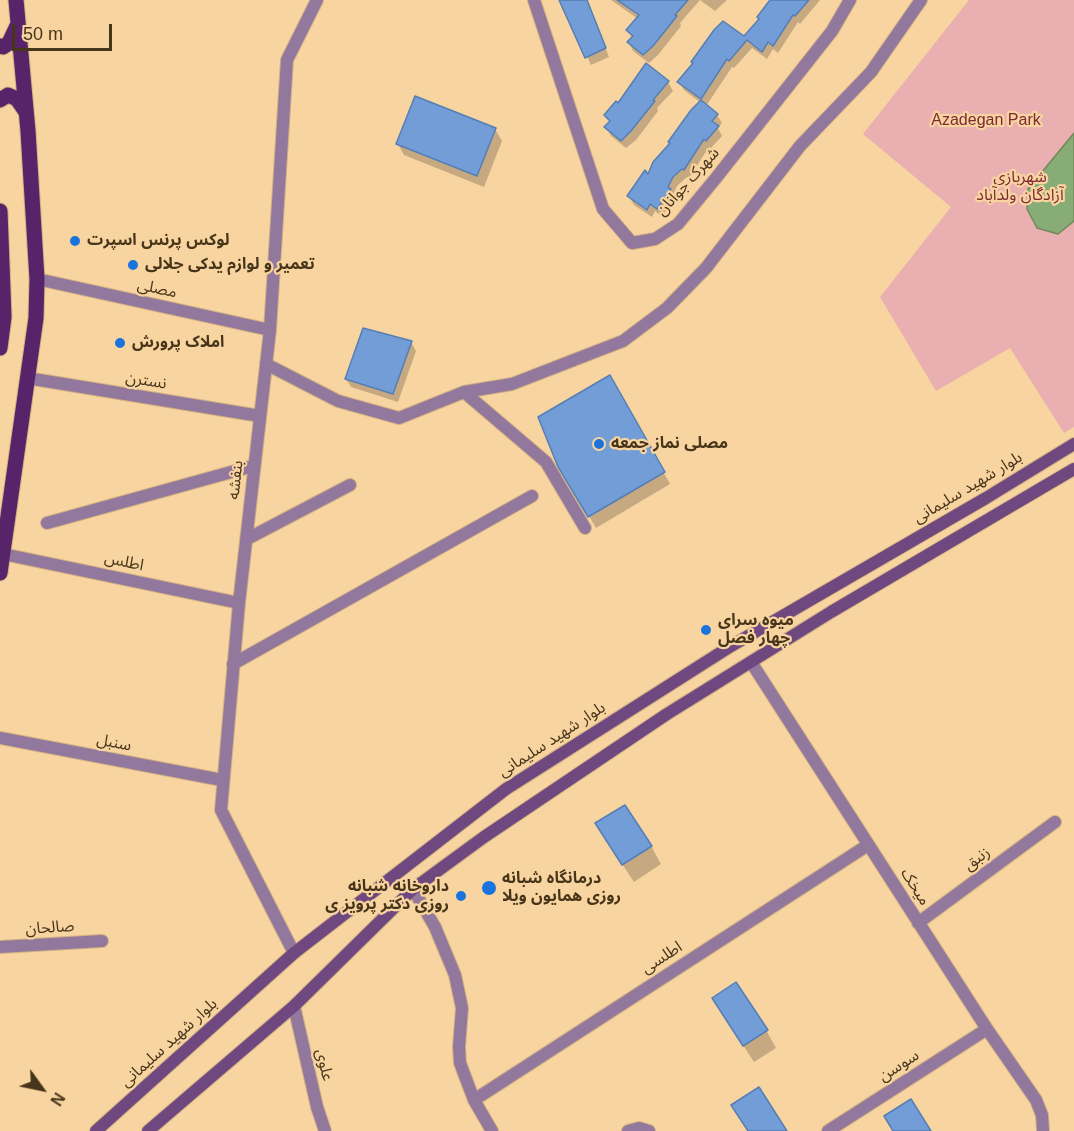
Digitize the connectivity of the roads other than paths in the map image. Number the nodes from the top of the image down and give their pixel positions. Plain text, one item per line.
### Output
1 (16, 0) edge
2 (317, 0) edge
3 (534, 0) edge
4 (850, 0) edge
5 (921, 0) edge
6 (17, 26) junction
7 (0, 46) edge
8 (0, 100) edge
9 (26, 112) junction
10 (0, 211) edge
11 (37, 279) junction
12 (270, 330) junction
13 (0, 348) edge
14 (266, 364) junction
15 (27, 378) junction
16 (464, 392) junction
17 (260, 416) junction
18 (1074, 444) edge
19 (253, 466) junction
20 (1074, 470) edge
21 (350, 484) dead end
22 (532, 496) dead end
23 (47, 523) dead end
24 (585, 528) dead end
25 (247, 539) junction
26 (3, 554) junction
27 (0, 573) edge
28 (239, 603) junction
29 (751, 662) junction
30 (233, 664) junction
31 (0, 738) edge
32 (222, 780) junction
33 (1055, 822) dead end
34 (868, 845) junction
35 (413, 890) junction
36 (918, 923) junction
37 (102, 941) dead end
38 (0, 947) edge
39 (294, 952) junction
40 (294, 1006) junction
41 (987, 1029) junction
42 (474, 1100) junction
43 (96, 1131) edge
44 (148, 1131) edge
45 (325, 1131) edge
46 (492, 1131) edge
47 (628, 1131) edge
48 (649, 1131) edge
49 (828, 1131) edge
50 (1043, 1131) edge

1 - 6 main road
2 - 12 street, بنفشه
3 - 4 street, شهرک جوانان
5 - 16 street
6 - 7 main road
6 - 9 main road
8 - 9 main road
9 - 11 main road
10 - 13 main road
11 - 12 street, مصلی
11 - 15 main road
12 - 14 street, بنفشه
14 - 16 street
14 - 17 street, بنفشه
15 - 17 street, نسترن
15 - 26 main road
16 - 24 street
17 - 19 street, بنفشه
18 - 39 main road, بلوار شهید سلیمانی
19 - 23 street
19 - 25 street, بنفشه
20 - 29 main road
21 - 25 street
22 - 30 street
25 - 28 street, بنفشه
26 - 27 main road
26 - 28 street, اطلس
28 - 30 street, بنفشه
29 - 34 street, میخک
29 - 35 main road
30 - 32 street, بنفشه
31 - 32 street, سنبل
32 - 39 street, بنفشه
33 - 36 street, زنبق
34 - 36 street, میخک
34 - 42 street, اطلسی
35 - 40 main road
35 - 42 street
36 - 41 street, میخک
37 - 38 street, صالحان
39 - 43 main road, بلوار شهید سلیمانی
40 - 44 main road
40 - 45 street, علوی
41 - 49 street, سوسن
41 - 50 street, میخک
42 - 46 street
47 - 48 street

